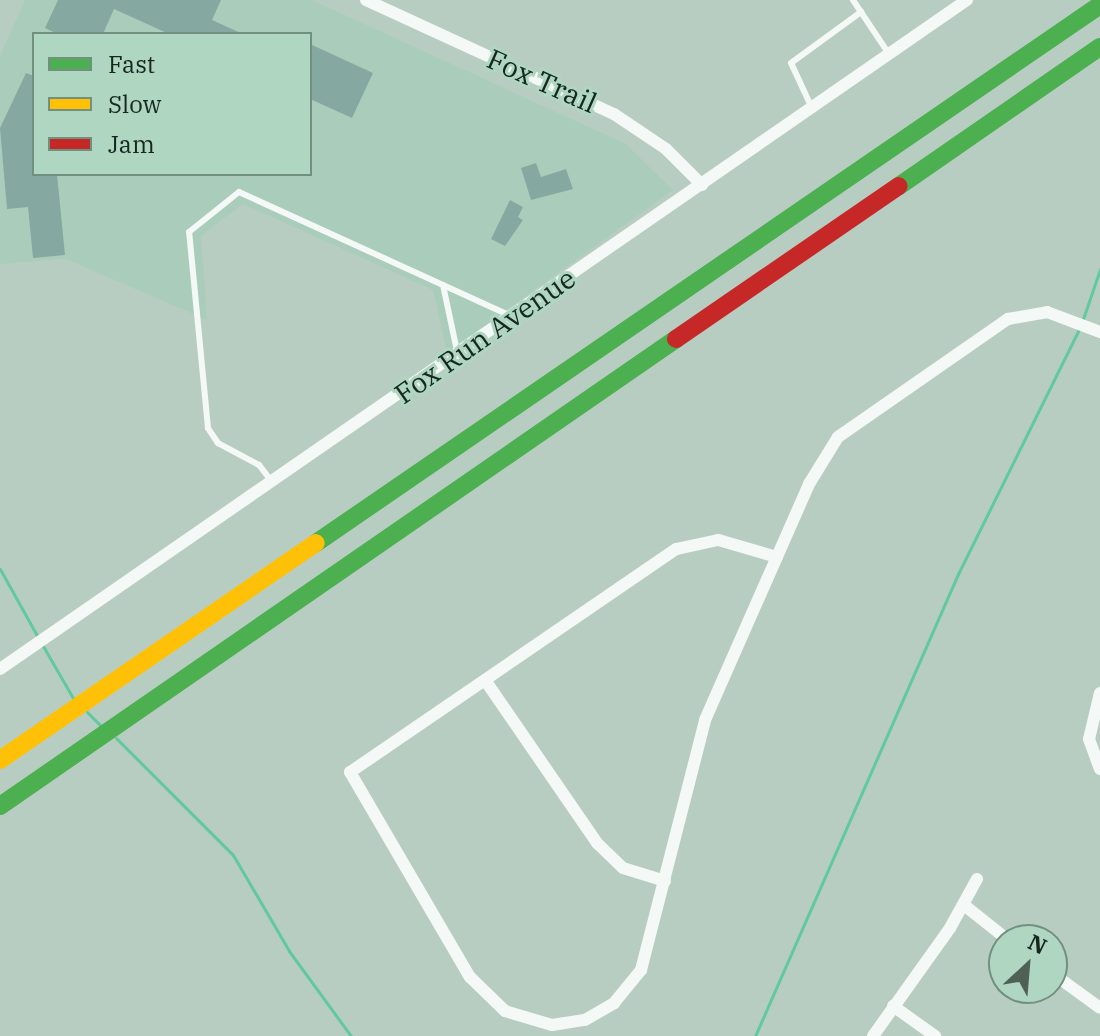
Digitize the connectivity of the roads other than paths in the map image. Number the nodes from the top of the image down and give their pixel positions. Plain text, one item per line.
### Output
1 (366, 0) edge
2 (853, 0) edge
3 (967, 0) edge
4 (1100, 5) edge
5 (861, 12) junction
6 (1100, 47) edge
7 (889, 54) junction
8 (812, 107) junction
9 (702, 185) junction
10 (443, 285) junction
11 (512, 317) junction
12 (1099, 331) edge
13 (458, 354) junction
14 (273, 483) junction
15 (777, 557) junction
16 (0, 669) edge
17 (485, 680) junction
18 (1100, 693) edge
19 (0, 760) edge
20 (1100, 769) edge
21 (0, 806) edge
22 (977, 879) dead end
23 (665, 881) junction
24 (964, 905) junction
25 (988, 924) edge
26 (1068, 985) edge
27 (893, 1006) junction
28 (1100, 1008) edge
29 (873, 1036) edge
30 (935, 1036) edge

1 - 9 street, Fox Trail
2 - 5 lane
3 - 7 street, Fox Run Avenue
4 - 19 highway
5 - 7 lane
5 - 8 lane
6 - 21 highway
7 - 8 street, Fox Run Avenue
8 - 9 street, Fox Run Avenue
9 - 11 street, Fox Run Avenue
10 - 11 lane
10 - 13 lane
10 - 14 lane
11 - 13 street, Fox Run Avenue
12 - 15 street
13 - 14 street, Fox Run Avenue
14 - 16 street, Fox Run Avenue
15 - 17 street
15 - 23 street
17 - 23 street
17 - 23 street
18 - 20 street
22 - 24 street
24 - 25 street
24 - 27 street
26 - 28 street
27 - 29 street
27 - 30 street

